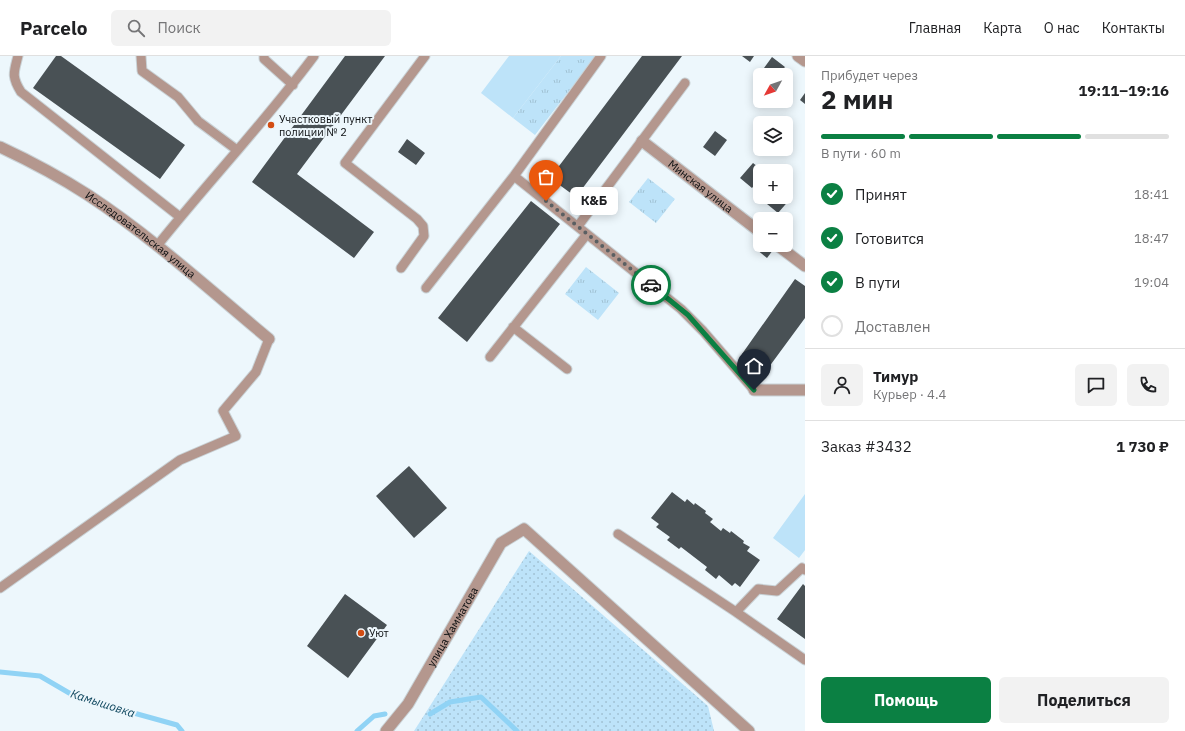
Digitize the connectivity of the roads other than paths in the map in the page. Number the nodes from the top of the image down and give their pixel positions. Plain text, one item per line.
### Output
1 (18, 56) edge
2 (141, 56) edge
3 (264, 56) edge
4 (314, 56) edge
5 (425, 56) edge
6 (600, 56) edge
7 (798, 56) edge
8 (805, 61) edge
9 (685, 83) dead end
10 (293, 84) junction
11 (642, 141) junction
12 (0, 147) edge
13 (237, 150) junction
14 (514, 176) junction
15 (180, 217) junction
16 (578, 226) junction
17 (753, 227) edge
18 (587, 234) junction
19 (157, 246) junction
20 (786, 252) edge
21 (805, 266) edge
22 (401, 268) dead end
23 (426, 288) dead end
24 (513, 327) junction
25 (269, 339) joint
26 (490, 357) dead end
27 (567, 369) dead end
28 (754, 390) joint
29 (805, 390) edge
30 (618, 534) dead end
31 (805, 570) edge
32 (0, 588) edge
33 (736, 612) junction
34 (805, 660) edge
35 (386, 731) edge
36 (749, 731) edge

1 - 15 lane
2 - 13 lane
3 - 10 lane
4 - 10 lane
5 - 22 lane
6 - 14 lane
7 - 8 street
9 - 11 lane
10 - 13 lane
11 - 16 lane
11 - 17 street, Минская улица
12 - 19 street, Исследовательская улица
13 - 15 lane
14 - 16 lane
14 - 23 lane
15 - 19 lane
16 - 18 lane
18 - 24 lane
18 - 28 lane
19 - 25 street, Исследовательская улица
20 - 21 street
24 - 26 lane
24 - 27 lane
25 - 32 lane
28 - 29 street
30 - 33 lane
31 - 33 lane
33 - 34 lane
35 - 36 street, улица Хамматова

